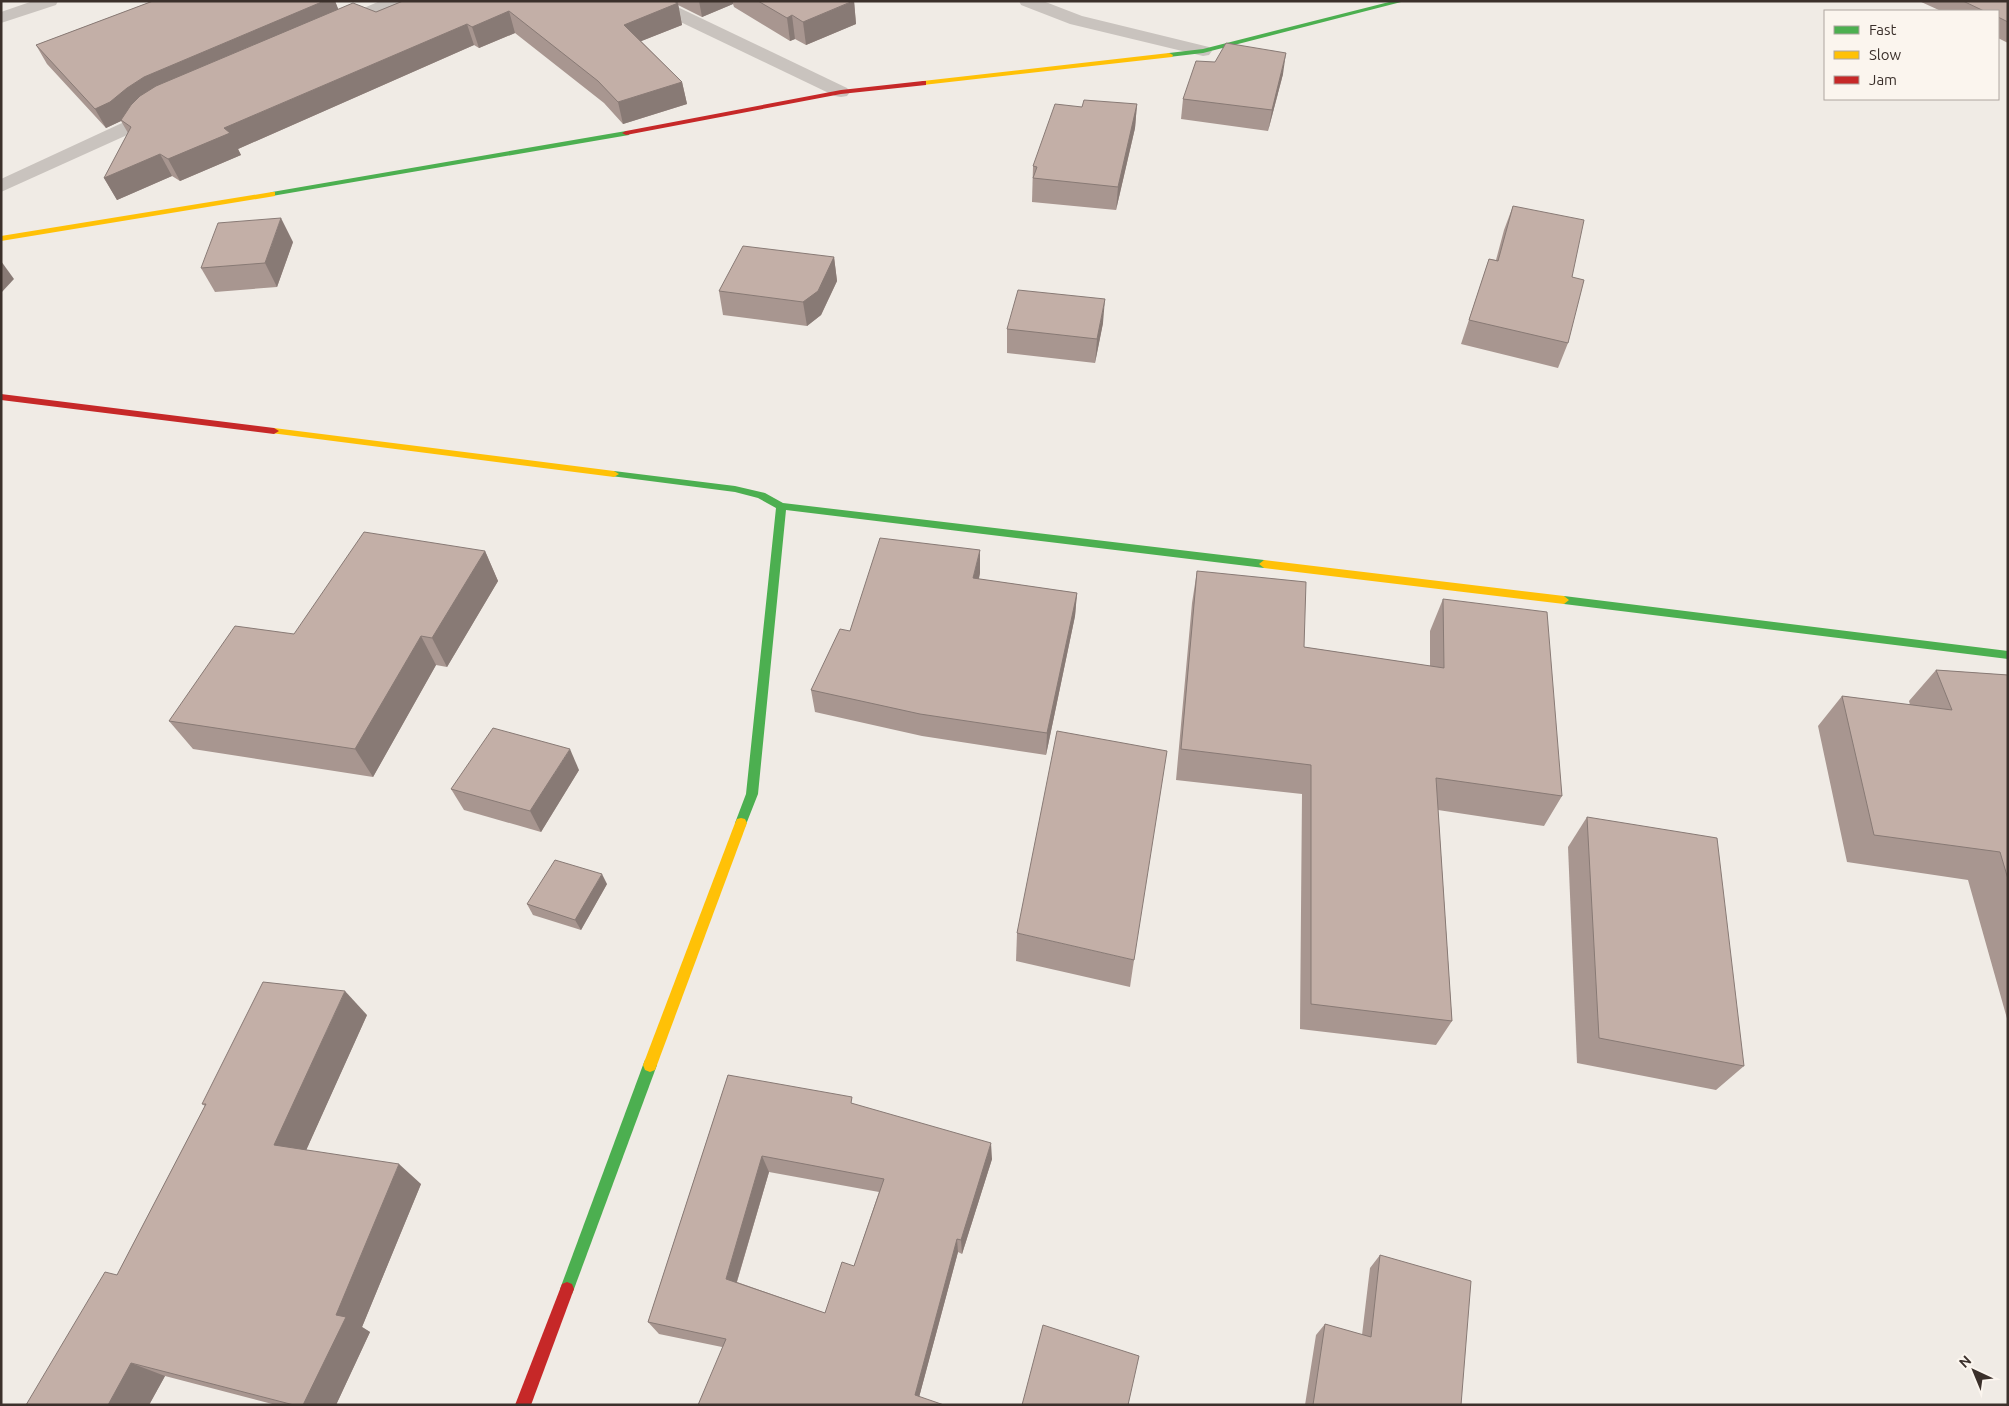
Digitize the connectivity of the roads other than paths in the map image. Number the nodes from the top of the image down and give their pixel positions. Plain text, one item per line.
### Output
1 (50, 1) edge
2 (396, 1) edge
3 (651, 1) edge
4 (1027, 1) edge
5 (1402, 1) edge
6 (1, 18) edge
7 (323, 32) edge
8 (1202, 52) junction
9 (841, 92) junction
10 (170, 98) edge
11 (1, 186) edge
12 (1, 238) edge
13 (1, 397) edge
14 (780, 506) junction
15 (2008, 655) edge
16 (523, 1405) edge

1 - 6 street
2 - 7 street
3 - 9 street
4 - 8 street
5 - 8 street
8 - 9 street
9 - 12 street
10 - 11 street
13 - 14 street
14 - 15 street
14 - 16 street

